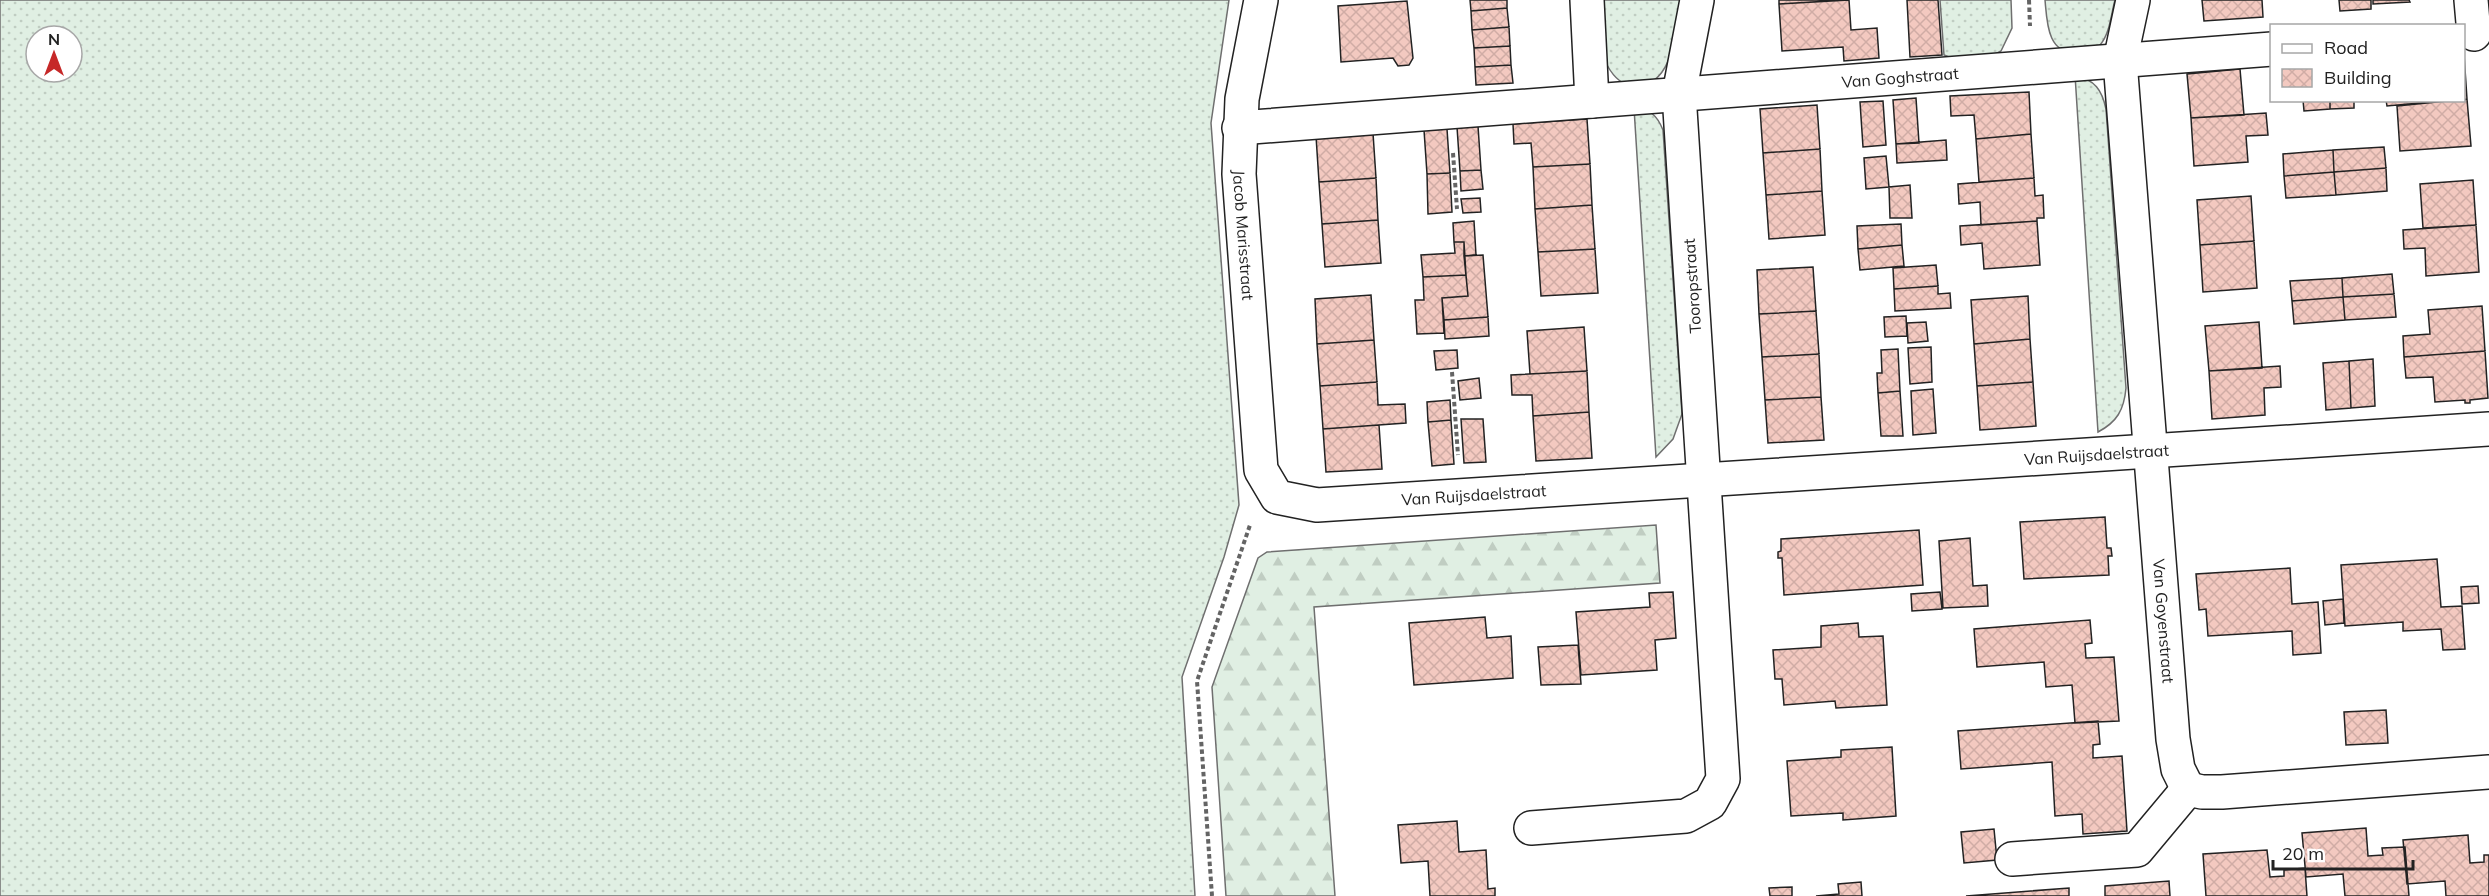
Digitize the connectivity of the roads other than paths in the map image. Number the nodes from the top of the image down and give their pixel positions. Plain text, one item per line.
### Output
1 (1261, 0) edge
2 (1587, 0) edge
3 (1697, 0) edge
4 (2133, 0) edge
5 (2471, 0) edge
6 (2475, 34) edge
7 (2270, 49) edge
8 (2120, 61) junction
9 (1679, 94) junction
10 (1592, 101) junction
11 (1239, 128) junction
12 (2489, 429) edge
13 (2149, 451) junction
14 (1704, 479) junction
15 (1269, 484) joint
16 (2489, 772) edge
17 (2188, 789) junction
18 (1531, 828) dead end
19 (2012, 859) dead end

1 - 11 street, Jacob Marisstraat
2 - 10 street
3 - 9 street, Tooropstraat
4 - 8 street
5 - 6 street
7 - 8 street, Van Goghstraat
8 - 9 street, Van Goghstraat
8 - 13 street
9 - 10 street
9 - 14 street, Tooropstraat
10 - 11 street
11 - 15 street, Jacob Marisstraat
12 - 13 street, Van Ruijsdaelstraat
13 - 14 street, Van Ruijsdaelstraat
13 - 17 street, Van Goyenstraat
14 - 15 street, Van Ruijsdaelstraat
14 - 18 street
16 - 17 street
17 - 19 street

